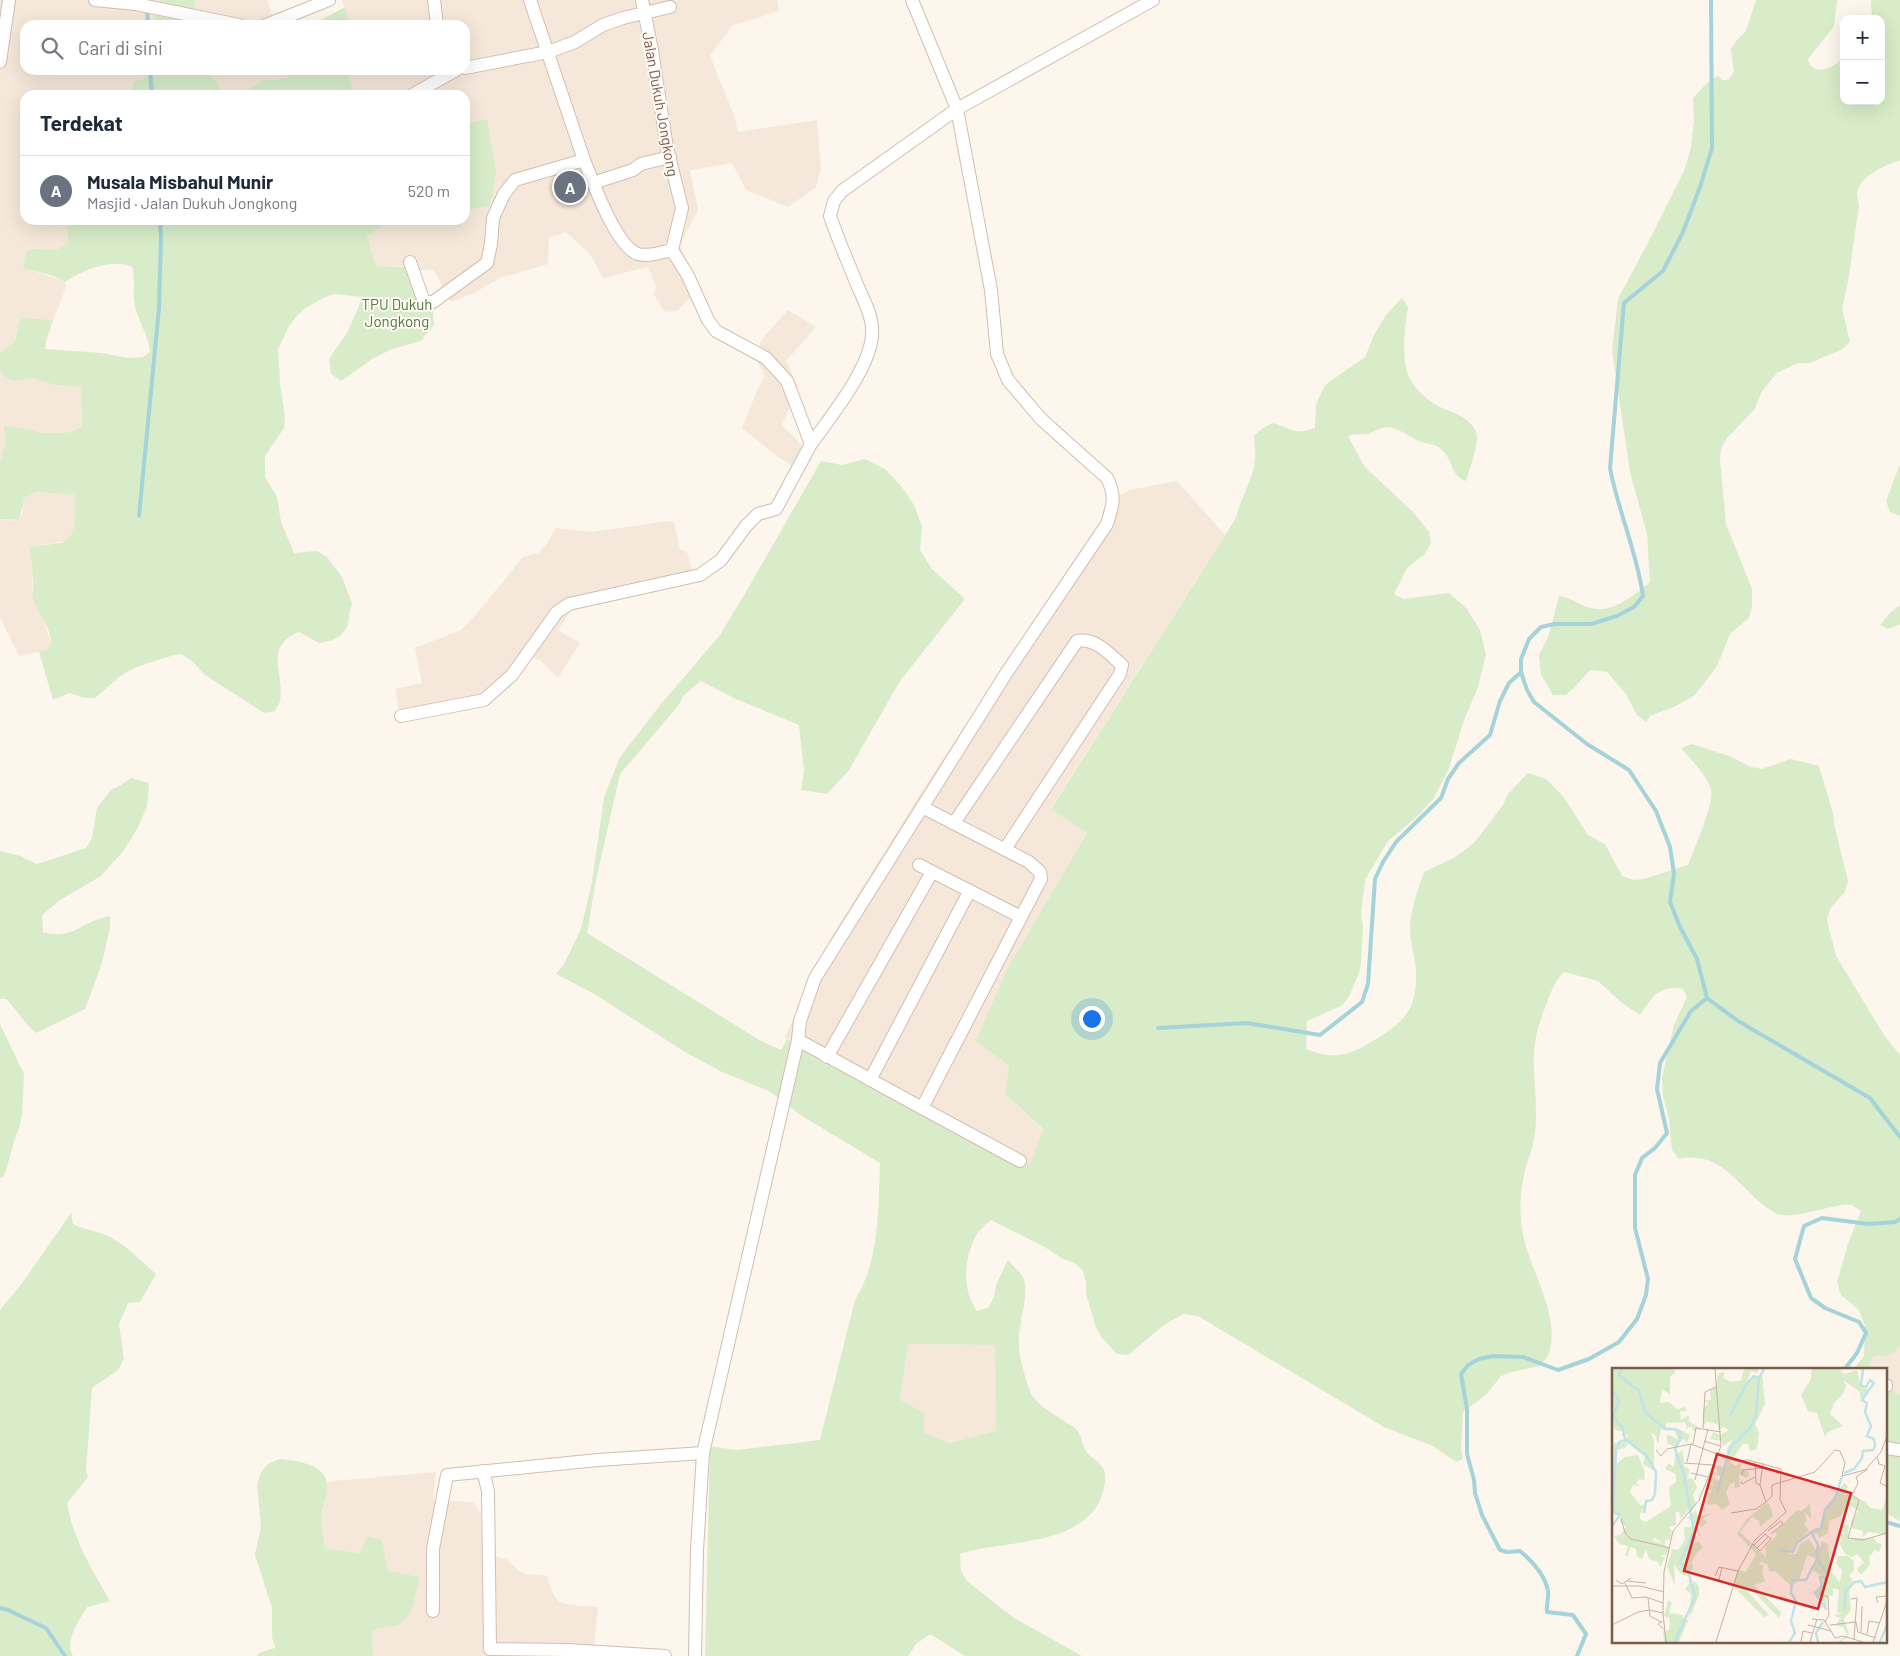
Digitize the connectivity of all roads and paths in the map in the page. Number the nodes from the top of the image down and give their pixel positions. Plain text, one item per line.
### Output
1 (9, 0) edge
2 (95, 0) edge
3 (329, 0) edge
4 (434, 0) edge
5 (530, 0) edge
6 (642, 0) edge
7 (912, 0) edge
8 (1152, 0) edge
9 (670, 7) dead end
10 (644, 13) junction
11 (214, 20) edge
12 (279, 20) edge
13 (437, 20) edge
14 (548, 52) junction
15 (0, 62) edge
16 (470, 67) edge
17 (447, 75) edge
18 (421, 90) edge
19 (957, 109) junction
20 (670, 157) junction
21 (584, 160) junction
22 (593, 183) junction
23 (672, 250) junction
24 (410, 262) dead end
25 (811, 444) junction
26 (400, 716) dead end
27 (922, 807) junction
28 (954, 823) junction
29 (1005, 849) junction
30 (919, 865) dead end
31 (932, 872) junction
32 (969, 892) junction
33 (1021, 917) junction
34 (798, 1040) junction
35 (827, 1057) junction
36 (870, 1080) junction
37 (922, 1108) junction
38 (1020, 1161) dead end
39 (703, 1453) junction
40 (483, 1471) junction
41 (432, 1611) dead end
42 (666, 1656) edge
43 (690, 1656) edge
44 (695, 1656) edge

1 - 15 street
2 - 11 street
3 - 12 street
4 - 13 street
5 - 14 street
6 - 10 street, Jalan Dukuh Jongkong
7 - 19 street
8 - 19 street
9 - 10 street
10 - 14 street
10 - 20 street, Jalan Dukuh Jongkong
14 - 16 street
14 - 21 street
17 - 18 street
19 - 25 street
19 - 27 street
20 - 22 street
20 - 23 street, Jalan Dukuh Jongkong
21 - 22 street
21 - 24 street
22 - 23 street
23 - 25 street
25 - 26 street
27 - 28 street
27 - 34 street
28 - 29 street
28 - 29 street
29 - 33 street
30 - 31 street
31 - 32 street
31 - 35 street
32 - 33 street
32 - 36 street
33 - 37 street
34 - 35 street
34 - 39 street
35 - 36 street
36 - 37 street
37 - 38 street
39 - 40 street
39 - 44 street
40 - 41 street
40 - 42 street
43 - 44 street

